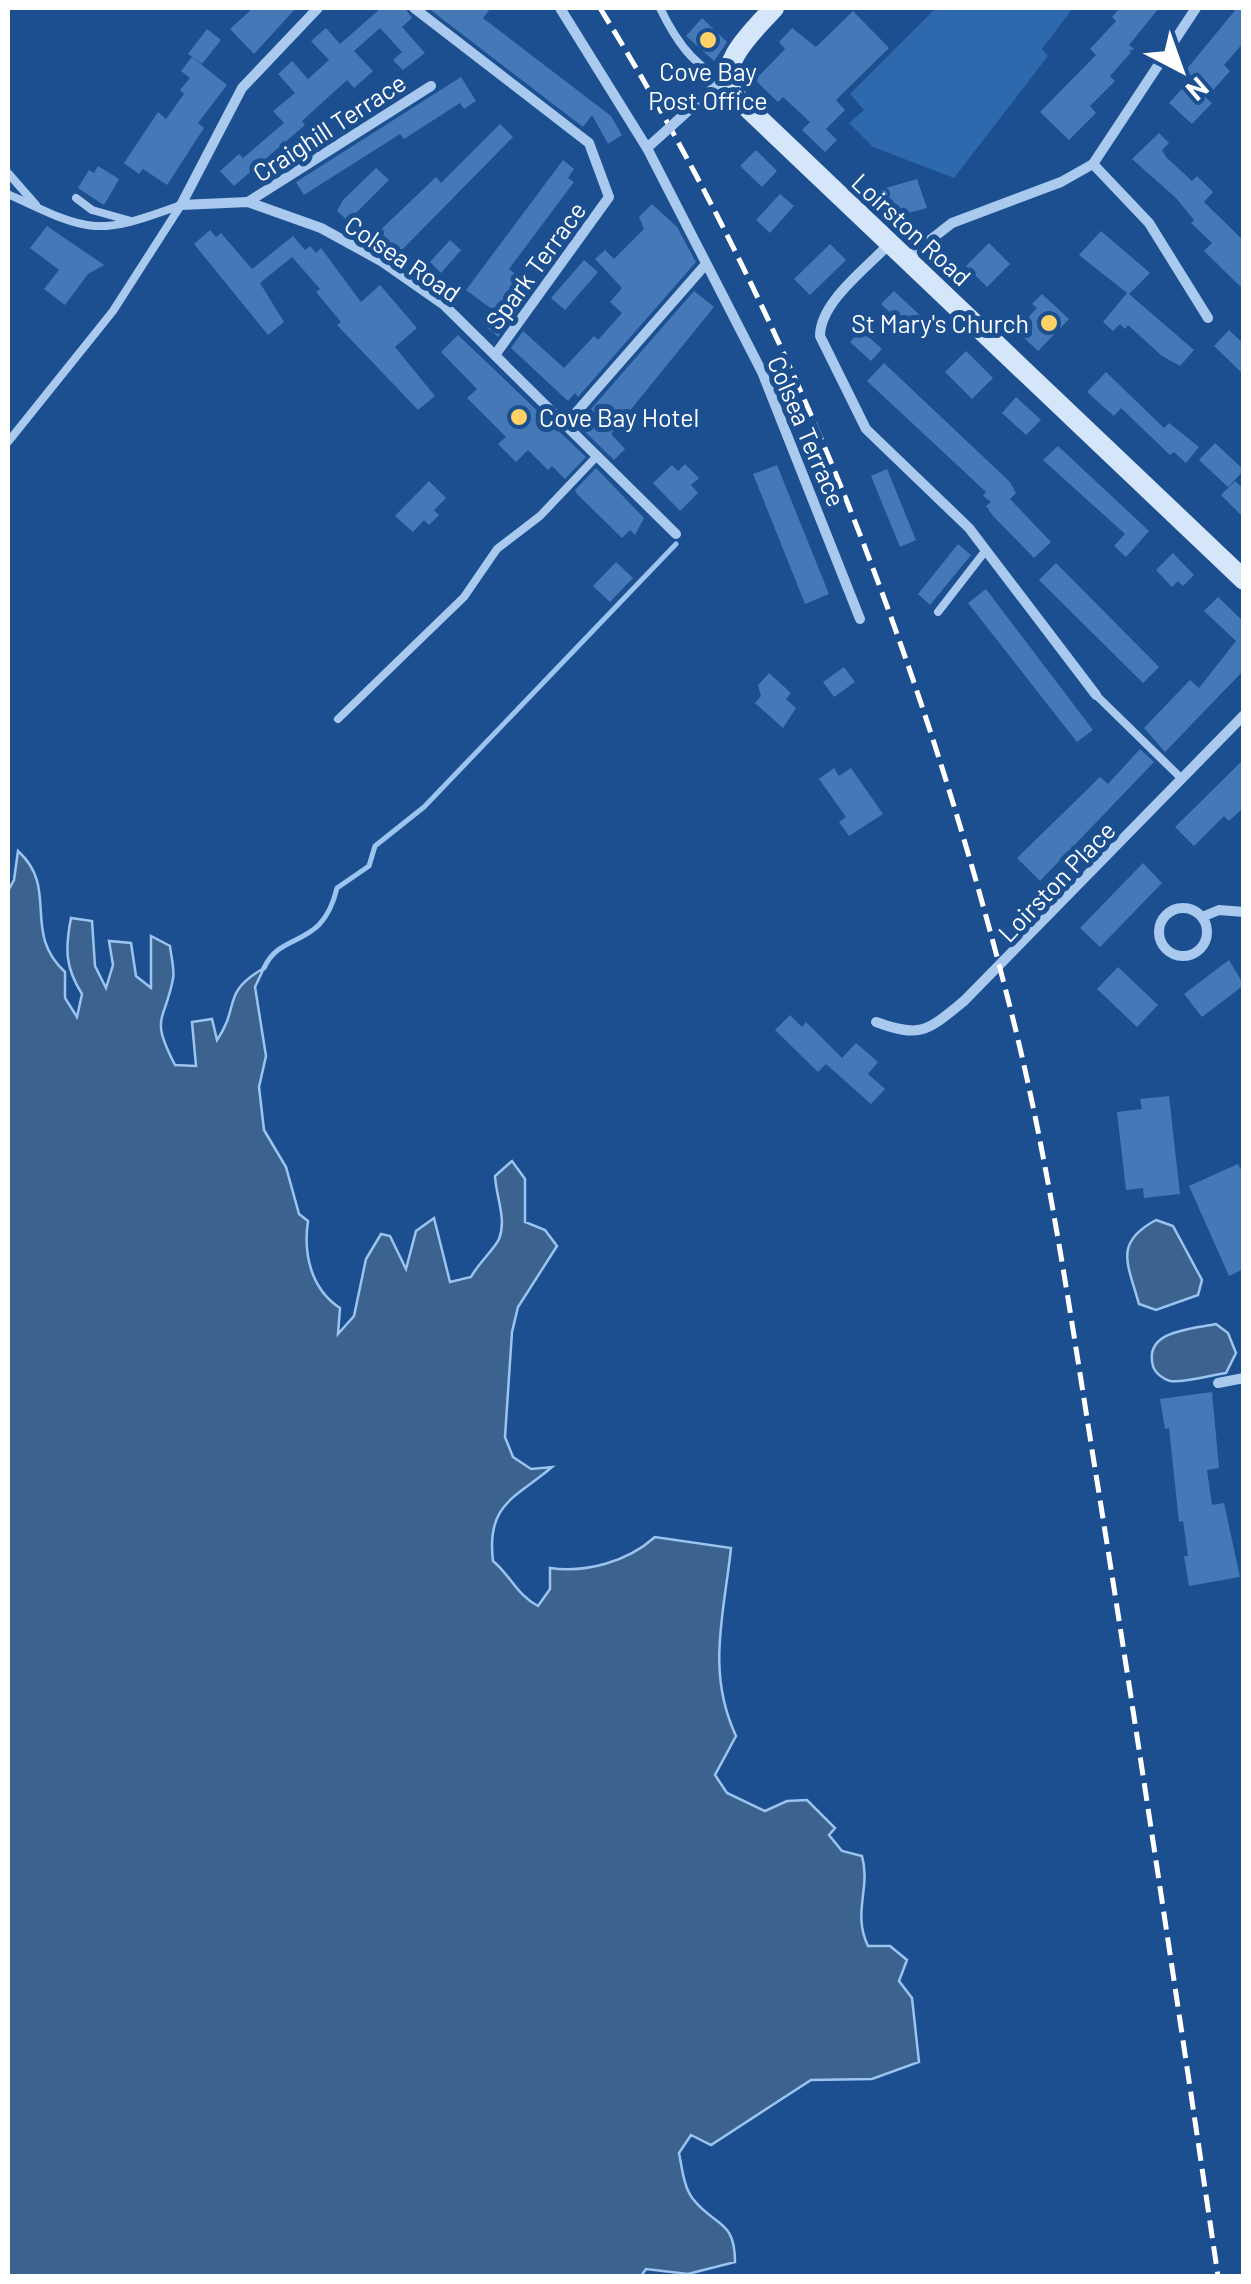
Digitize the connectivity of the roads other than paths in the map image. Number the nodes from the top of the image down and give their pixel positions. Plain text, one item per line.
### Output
1 (318, 8) edge
2 (414, 8) edge
3 (560, 8) edge
4 (660, 8) edge
5 (774, 8) edge
6 (1196, 8) edge
7 (726, 77) junction
8 (408, 81) dead end
9 (431, 86) dead end
10 (418, 93) junction
11 (647, 148) junction
12 (1093, 164) junction
13 (8, 173) edge
14 (8, 194) edge
15 (76, 198) dead end
16 (248, 202) junction
17 (181, 206) junction
18 (40, 209) junction
19 (135, 222) junction
20 (890, 243) junction
21 (907, 258) junction
22 (706, 264) junction
23 (1208, 318) dead end
24 (495, 355) junction
25 (566, 424) junction
26 (8, 442) edge
27 (598, 456) junction
28 (676, 534) dead end
29 (986, 550) junction
30 (1244, 580) edge
31 (938, 612) dead end
32 (860, 619) dead end
33 (1096, 695) joint
34 (1244, 715) edge
35 (338, 720) dead end
36 (1182, 779) junction
37 (1244, 912) edge
38 (1202, 917) junction
39 (876, 1022) dead end
40 (1244, 1378) edge
41 (1218, 1383) dead end

1 - 17 street
2 - 24 street, Spark Terrace
3 - 11 street
4 - 7 lane
5 - 7 street
6 - 12 street
7 - 11 street, bridge
7 - 20 street, Loirston Road
8 - 10 street
9 - 10 street, Craighill Terrace
10 - 16 street, Craighill Terrace
11 - 22 street
12 - 21 street
12 - 23 street
13 - 18 lane
14 - 18 lane
15 - 19 lane
16 - 17 street, Colsea Road
16 - 24 street, Colsea Road
17 - 19 lane
17 - 26 lane
18 - 19 lane
20 - 21 street, Loirston Road
20 - 29 street
21 - 30 street, Loirston Road
22 - 25 street
22 - 32 street, Colsea Terrace
24 - 25 street, Colsea Road
25 - 27 street, Colsea Road
27 - 28 street, Colsea Road
27 - 35 lane
29 - 31 lane
29 - 33 street
33 - 36 lane
34 - 36 street, Loirston Place
36 - 39 street, Loirston Place
37 - 38 street
38 - 38 street
40 - 41 street

